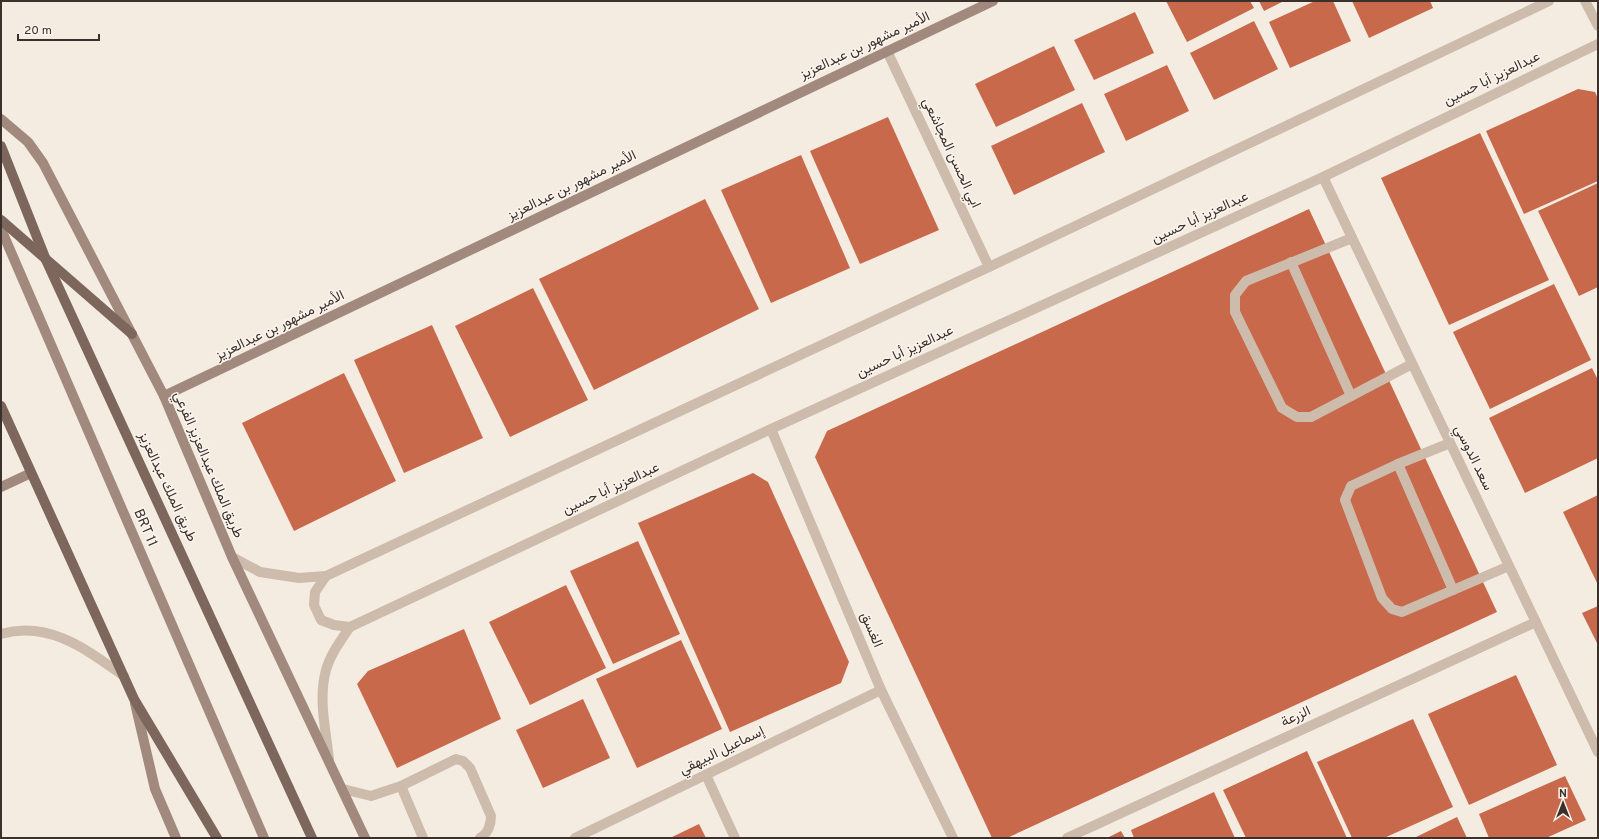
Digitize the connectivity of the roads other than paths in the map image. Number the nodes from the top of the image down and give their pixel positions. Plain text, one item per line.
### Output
1 (993, 1) edge
2 (1549, 1) edge
3 (1585, 1) edge
4 (1598, 26) edge
5 (1598, 44) edge
6 (887, 51) junction
7 (1, 119) edge
8 (1, 146) edge
9 (1323, 177) junction
10 (1, 220) edge
11 (1, 229) edge
12 (1352, 238) junction
13 (46, 260) junction
14 (1291, 262) junction
15 (989, 267) junction
16 (132, 334) junction
17 (1412, 364) junction
18 (164, 396) junction
19 (1351, 396) junction
20 (1, 407) edge
21 (771, 429) junction
22 (1450, 443) junction
23 (1398, 464) junction
24 (31, 473) junction
25 (1, 487) edge
26 (232, 557) junction
27 (1509, 566) junction
28 (326, 576) junction
29 (1453, 590) junction
30 (1536, 622) junction
31 (350, 627) junction
32 (1, 634) edge
33 (124, 676) junction
34 (881, 690) junction
35 (134, 699) junction
36 (1598, 752) edge
37 (329, 759) junction
38 (706, 775) junction
39 (401, 786) junction
40 (343, 789) junction
41 (176, 838) edge
42 (217, 838) edge
43 (264, 838) edge
44 (312, 838) edge
45 (365, 838) edge
46 (423, 838) edge
47 (480, 838) edge
48 (575, 838) edge
49 (735, 838) edge
50 (953, 838) edge
51 (1067, 838) edge

1 - 6 street, الأمير مشهور بن عبدالعزيز
2 - 15 street
3 - 4 street
5 - 9 street, عبدالعزيز أبا حسين
6 - 15 street, ابي الحسن المجاشعي
6 - 18 street, الأمير مشهور بن عبدالعزيز
7 - 16 street, طريق الملك عبدالعزيز الفرعي
8 - 13 main road, طريق الملك عبدالعزيز
9 - 12 street, سعد الدوسي
9 - 21 street, عبدالعزيز أبا حسين
10 - 13 main road
11 - 43 street, BRT 11
12 - 14 street
12 - 17 street, سعد الدوسي
13 - 16 main road
13 - 44 main road, طريق الملك عبدالعزيز
14 - 19 street
14 - 19 street
15 - 28 street
16 - 18 street, طريق الملك عبدالعزيز الفرعي
17 - 19 street
17 - 22 street, سعد الدوسي
18 - 26 street, طريق الملك عبدالعزيز الفرعي
20 - 24 main road
21 - 31 street, عبدالعزيز أبا حسين
21 - 34 street, الغسق
22 - 23 street
22 - 27 street, سعد الدوسي
23 - 29 street
23 - 29 street
24 - 25 street
24 - 33 main road
26 - 28 street
26 - 37 street, طريق الملك عبدالعزيز الفرعي
27 - 29 street
27 - 30 street, سعد الدوسي
28 - 31 street
30 - 36 street, سعد الدوسي
30 - 51 street, الزرعة
31 - 37 street
32 - 33 street
33 - 35 main road
34 - 38 street, إسماعيل البيهقي
34 - 50 street, الغسق
35 - 41 street
35 - 42 main road
37 - 40 street, طريق الملك عبدالعزيز الفرعي
38 - 48 street, إسماعيل البيهقي
38 - 49 street
39 - 40 street
39 - 46 street
39 - 47 street
40 - 45 street, طريق الملك عبدالعزيز الفرعي

